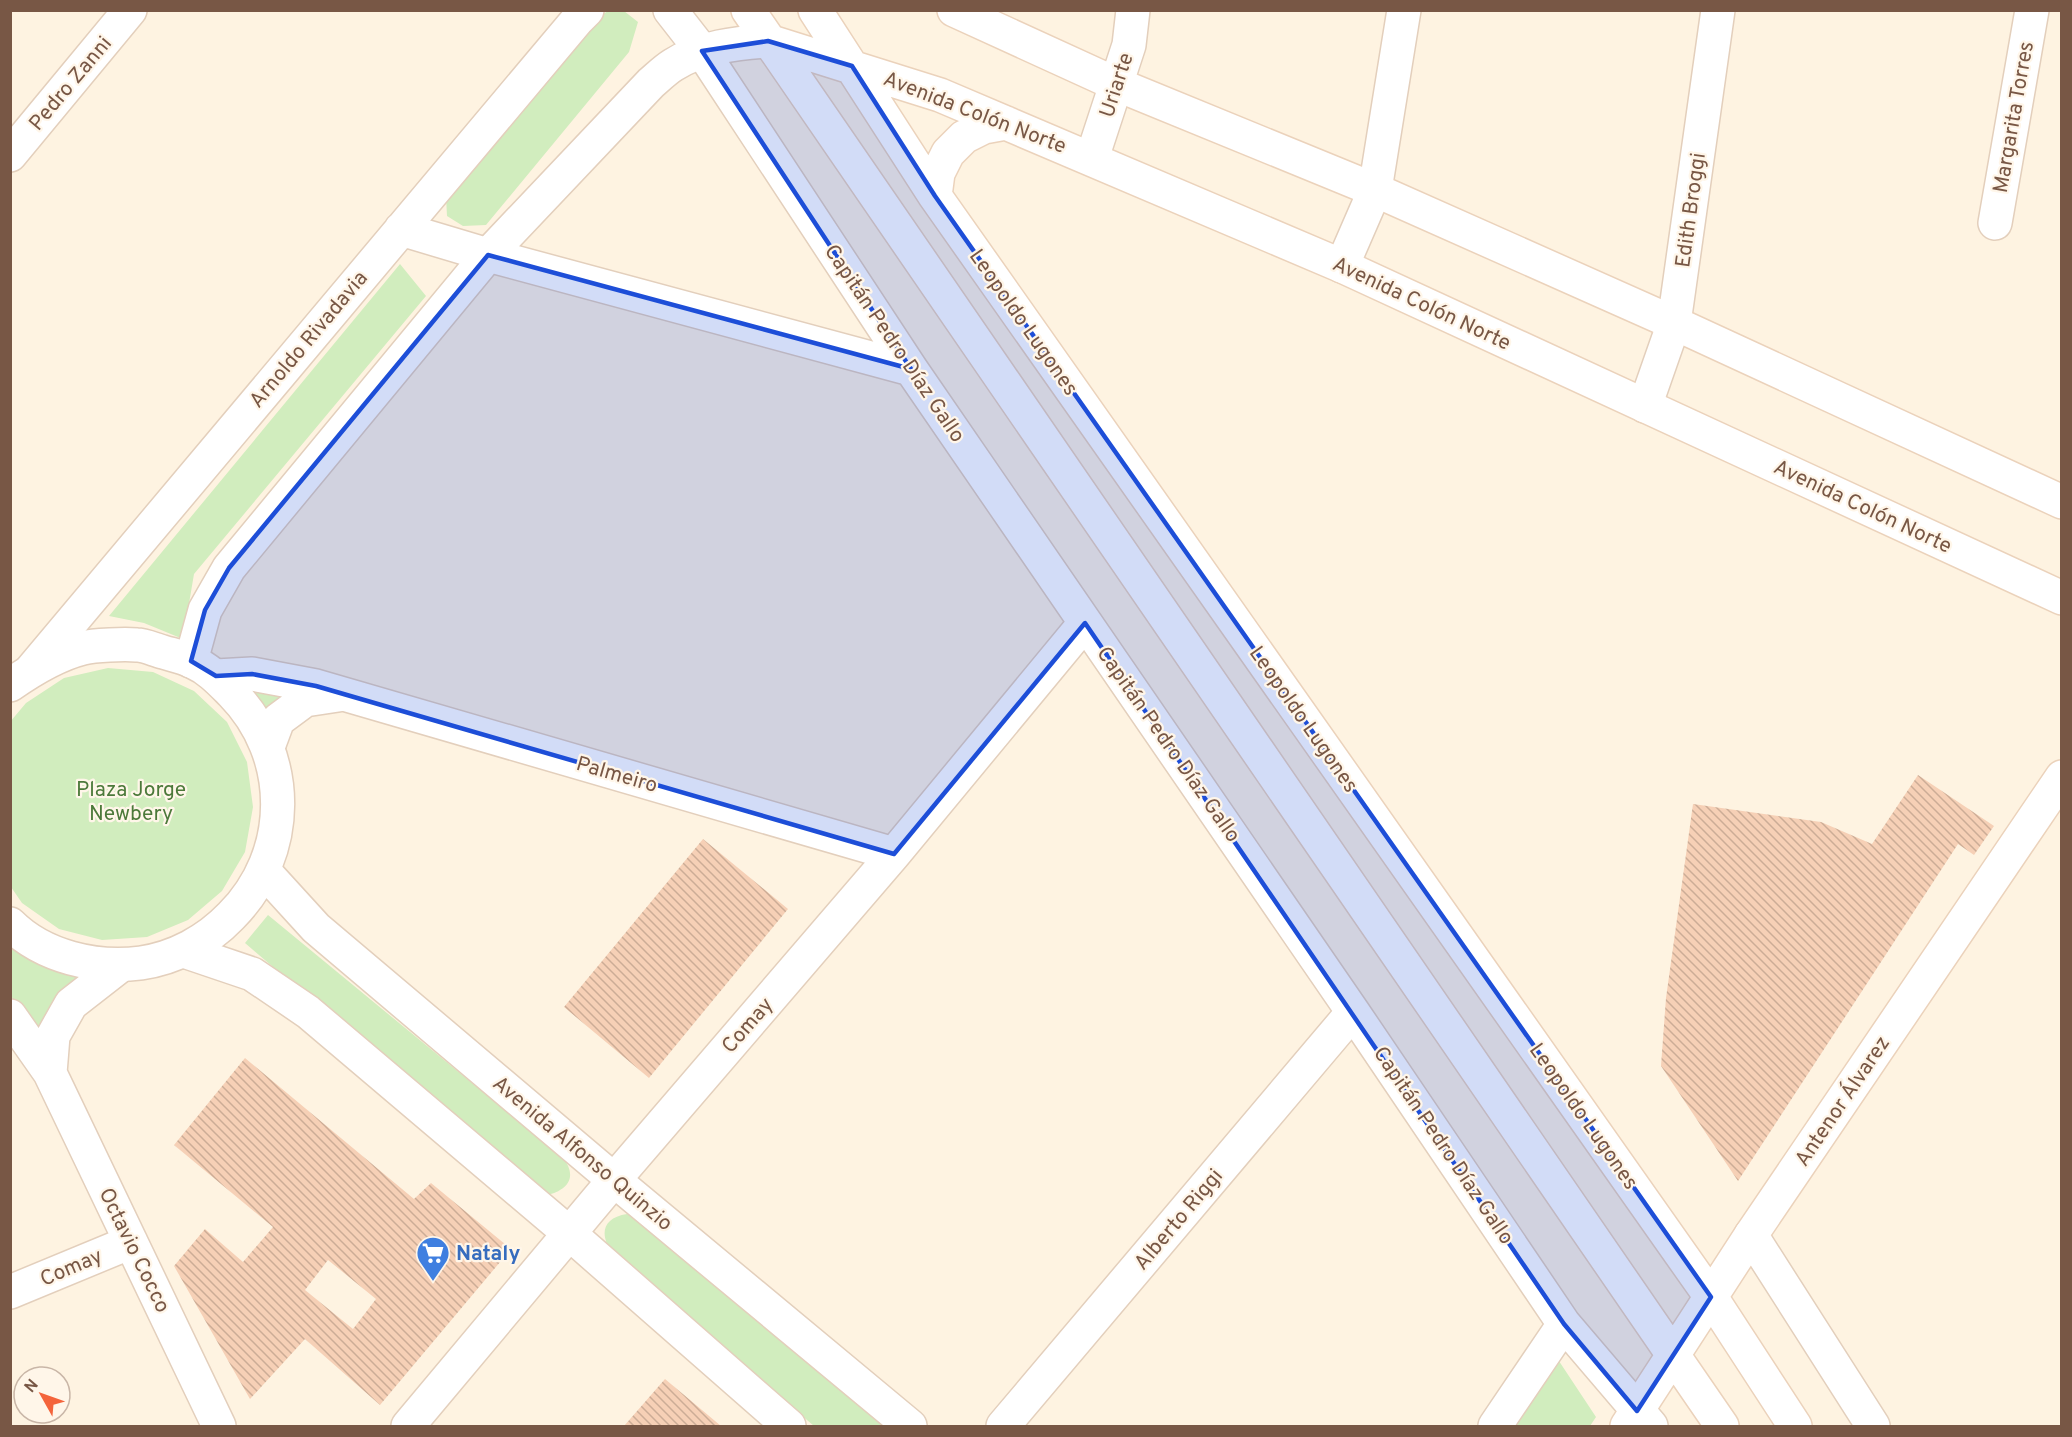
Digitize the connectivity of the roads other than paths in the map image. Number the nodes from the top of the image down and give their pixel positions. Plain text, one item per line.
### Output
1 (130, 10) edge
2 (586, 10) edge
3 (670, 10) edge
4 (748, 10) edge
5 (815, 10) edge
6 (954, 10) edge
7 (1133, 10) edge
8 (1404, 10) edge
9 (1718, 10) edge
10 (2032, 10) edge
11 (768, 41) junction
12 (702, 51) junction
13 (852, 66) junction
14 (1116, 84) junction
15 (1006, 123) junction
16 (10, 155) edge
17 (1092, 158) junction
18 (1375, 190) junction
19 (935, 196) junction
20 (1995, 224) dead end
21 (401, 229) junction
22 (488, 255) junction
23 (1342, 266) junction
24 (1674, 323) junction
25 (911, 369) junction
26 (1645, 406) junction
27 (2061, 502) edge
28 (2061, 598) edge
29 (1085, 623) junction
30 (204, 669) junction
31 (21, 677) edge
32 (340, 694) junction
33 (268, 747) junction
34 (2061, 777) edge
35 (894, 854) junction
36 (264, 871) junction
37 (10, 924) edge
38 (184, 951) junction
39 (121, 965) junction
40 (1353, 1012) junction
41 (10, 1016) edge
42 (50, 1073) junction
43 (614, 1180) junction
44 (570, 1234) junction
45 (1751, 1235) junction
46 (131, 1242) junction
47 (10, 1292) edge
48 (1711, 1297) junction
49 (1564, 1324) junction
50 (1673, 1355) junction
51 (1638, 1421) edge
52 (219, 1426) edge
53 (408, 1426) edge
54 (789, 1426) edge
55 (910, 1426) edge
56 (1004, 1426) edge
57 (1495, 1426) edge
58 (1722, 1426) edge
59 (1795, 1426) edge
60 (1873, 1426) edge

1 - 16 street, Pedro Zanni
2 - 21 street, Arnoldo Rivadavia
3 - 12 street
4 - 11 street
5 - 13 street, Leopoldo Lugones
6 - 14 street
7 - 14 street, Uriarte
8 - 18 street
9 - 24 street, Edith Broggi
10 - 20 street, Margarita Torres
11 - 12 street
11 - 13 street, Avenida Colón Norte
11 - 50 street
12 - 22 street
12 - 25 street, Capitán Pedro Díaz Gallo
13 - 15 street, Avenida Colón Norte
13 - 19 street, Leopoldo Lugones
14 - 17 street, Uriarte
14 - 18 street
15 - 17 street, Avenida Colón Norte
15 - 19 street
17 - 23 street, Avenida Colón Norte
18 - 23 street
18 - 24 street
19 - 48 street, Leopoldo Lugones
21 - 22 street
21 - 31 street, Arnoldo Rivadavia
22 - 25 street
22 - 30 street
23 - 26 street, Avenida Colón Norte
24 - 26 street, Edith Broggi
24 - 27 street
25 - 29 street, Capitán Pedro Díaz Gallo
26 - 28 street, Avenida Colón Norte
29 - 35 street, Comay
29 - 40 street, Capitán Pedro Díaz Gallo
30 - 31 street
30 - 32 street, Palmeiro
30 - 33 street
32 - 33 street, Palmeiro
32 - 35 street, Palmeiro
33 - 36 street
34 - 45 street, Antenor Álvarez
35 - 43 street, Comay
36 - 38 street
36 - 43 street, Avenida Alfonso Quinzio
37 - 39 street
38 - 39 street
38 - 44 street
39 - 42 street
40 - 49 street, Capitán Pedro Díaz Gallo
40 - 56 street, Alberto Riggi
41 - 42 street, Octavio Cocco
42 - 46 street, Octavio Cocco
43 - 44 street, Comay
43 - 55 street, Avenida Alfonso Quinzio
44 - 53 street, Comay
44 - 54 street
45 - 48 street, Antenor Álvarez
45 - 60 street
46 - 47 street, Comay
46 - 52 street, Octavio Cocco
48 - 50 street, Antenor Álvarez
48 - 59 street, Leopoldo Lugones
49 - 51 street, Capitán Pedro Díaz Gallo
49 - 57 street
50 - 51 street, Antenor Álvarez
50 - 58 street

